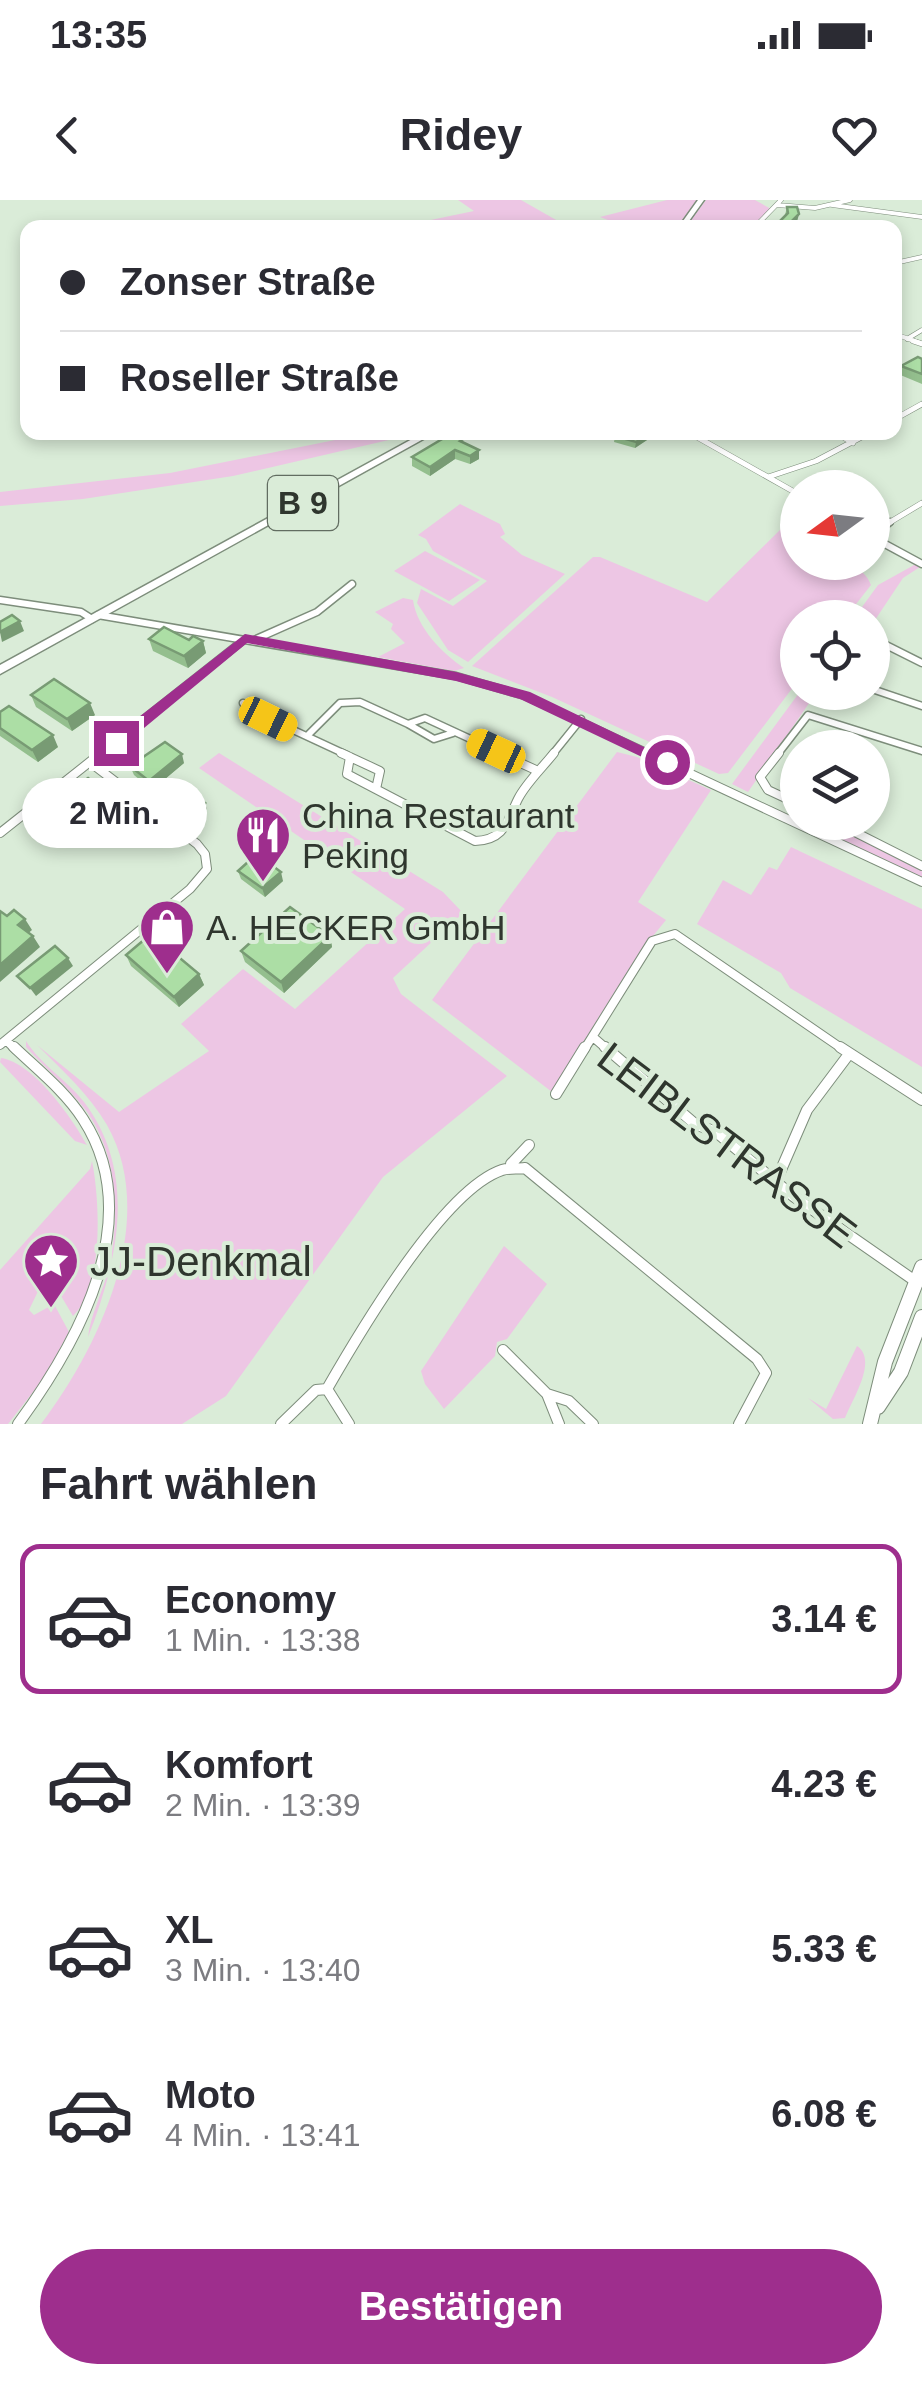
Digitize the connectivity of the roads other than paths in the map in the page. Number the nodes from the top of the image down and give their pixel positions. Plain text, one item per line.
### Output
1 (782, 200) edge
2 (850, 200) edge
3 (776, 205) junction
4 (832, 205) junction
5 (922, 217) edge
6 (762, 220) edge
7 (922, 330) edge
8 (902, 336) edge
9 (907, 338) junction
10 (922, 344) edge
11 (922, 404) edge
12 (908, 411) junction
13 (902, 414) edge
14 (922, 419) edge
15 (417, 440) edge
16 (702, 440) edge
17 (848, 440) edge
18 (858, 440) edge
19 (853, 443) junction
20 (768, 477) junction
21 (780, 484) edge
22 (922, 503) edge
23 (890, 522) edge
24 (890, 547) edge
25 (922, 564) edge
26 (352, 584) dead end
27 (0, 600) edge
28 (95, 617) junction
29 (249, 639) junction
30 (890, 647) edge
31 (922, 663) edge
32 (0, 670) edge
33 (890, 695) edge
34 (243, 703) dead end
35 (922, 706) edge
36 (581, 720) junction
37 (408, 724) junction
38 (796, 730) edge
39 (857, 730) edge
40 (454, 732) junction
41 (308, 735) junction
42 (890, 741) edge
43 (780, 750) edge
44 (922, 751) edge
45 (350, 757) junction
46 (92, 763) junction
47 (538, 771) junction
48 (376, 789) junction
49 (780, 796) edge
50 (0, 833) edge
51 (871, 840) edge
52 (922, 866) edge
53 (922, 882) edge
54 (593, 1037) junction
55 (3, 1043) edge
56 (849, 1054) junction
57 (556, 1094) dead end
58 (922, 1100) edge
59 (529, 1144) dead end
60 (512, 1164) junction
61 (777, 1179) junction
62 (920, 1278) edge
63 (922, 1317) edge
64 (503, 1350) dead end
65 (327, 1389) junction
66 (547, 1394) junction
67 (872, 1418) edge
68 (18, 1424) edge
69 (281, 1424) edge
70 (348, 1424) edge
71 (559, 1424) edge
72 (593, 1424) edge
73 (739, 1424) edge

1 - 3 street
2 - 4 street
3 - 4 street
3 - 6 street
4 - 5 street
7 - 9 street
8 - 9 street
9 - 10 street
11 - 12 street
12 - 13 street
12 - 14 street
15 - 28 main road, B 9
16 - 20 street
17 - 19 street
18 - 19 street
19 - 20 street
20 - 21 street
22 - 23 street
24 - 25 street
26 - 29 street
27 - 28 street
28 - 29 street
28 - 32 main road, B 9
29 - 36 street
29 - 46 street
30 - 31 street
33 - 35 street
34 - 41 street
36 - 47 street
36 - 53 street
37 - 40 street
37 - 40 street
37 - 41 street
38 - 39 street
40 - 47 street
41 - 45 street
42 - 44 street
43 - 49 street
45 - 48 street
45 - 48 street
46 - 50 street
46 - 55 street
47 - 48 street
51 - 52 street
54 - 56 street
54 - 57 street, LEIBLSTRASSE
54 - 61 street, LEIBLSTRASSE
55 - 68 street
56 - 58 street
56 - 61 street
59 - 60 street
60 - 65 street
60 - 73 street
61 - 62 street, LEIBLSTRASSE
62 - 67 street
63 - 67 street
64 - 66 street
65 - 69 street
65 - 70 street
66 - 71 street
66 - 72 street

